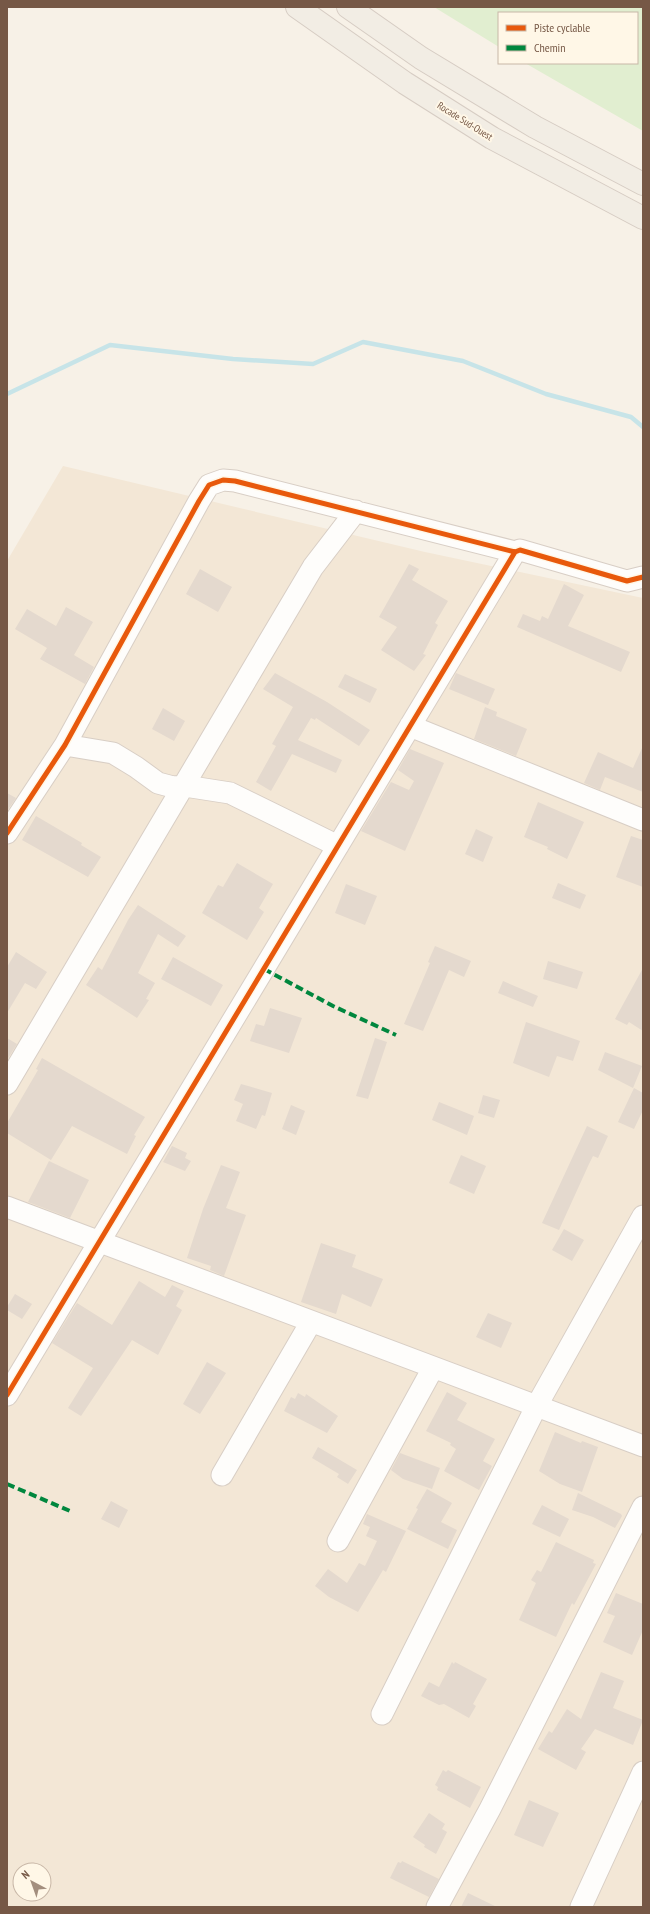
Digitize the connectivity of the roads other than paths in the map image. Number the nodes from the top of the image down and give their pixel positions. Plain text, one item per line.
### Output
1 (297, 7) edge
2 (348, 7) edge
3 (643, 184) edge
4 (643, 218) edge
5 (356, 511) junction
6 (515, 552) junction
7 (643, 577) edge
8 (410, 726) junction
9 (65, 745) junction
10 (185, 786) junction
11 (643, 820) edge
12 (7, 833) edge
13 (338, 846) junction
14 (7, 1084) edge
15 (7, 1207) edge
16 (643, 1216) edge
17 (99, 1241) junction
18 (311, 1322) junction
19 (433, 1368) junction
20 (7, 1395) edge
21 (536, 1407) junction
22 (643, 1446) edge
23 (222, 1475) dead end
24 (643, 1507) edge
25 (338, 1541) dead end
26 (382, 1714) dead end
27 (643, 1772) edge
28 (437, 1907) edge
29 (581, 1907) edge

1 - 4 main road, Rocade Sud-Ouest
2 - 3 main road
5 - 6 street
5 - 9 street
5 - 10 street
6 - 7 street
6 - 8 street
8 - 11 street
8 - 13 street
9 - 10 street
9 - 12 street
10 - 13 street
10 - 14 street
13 - 17 street
15 - 17 street
16 - 21 street
17 - 18 street
17 - 20 street
18 - 19 street
18 - 23 street
19 - 21 street
19 - 25 street
21 - 22 street
21 - 26 street
24 - 28 street
27 - 29 street

